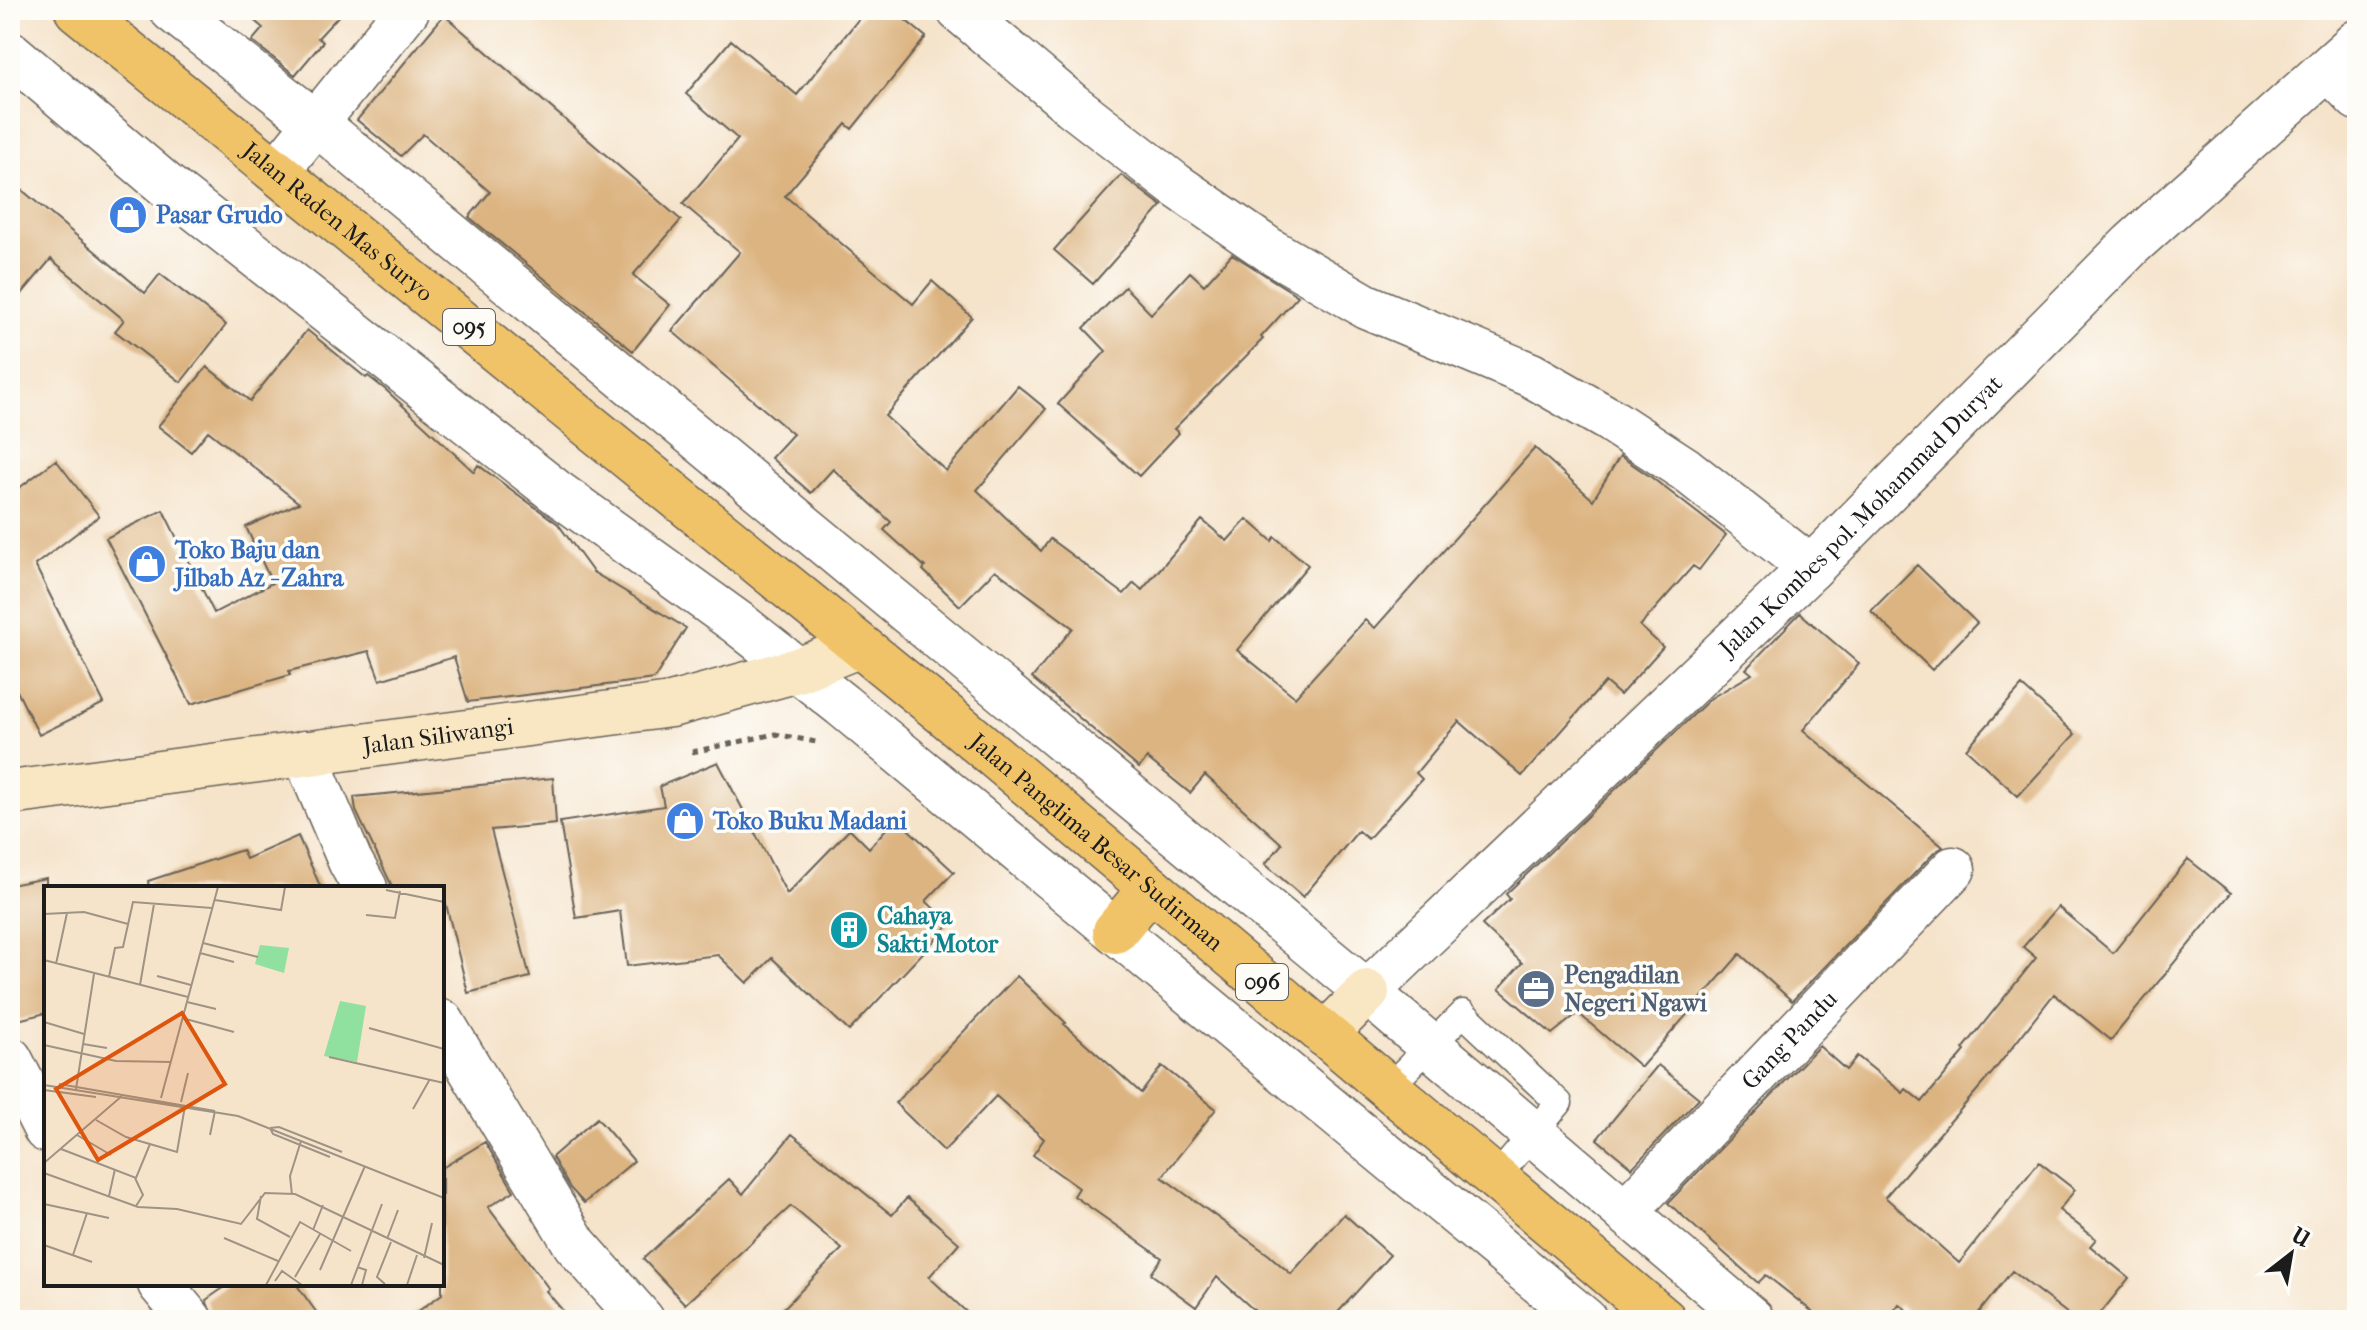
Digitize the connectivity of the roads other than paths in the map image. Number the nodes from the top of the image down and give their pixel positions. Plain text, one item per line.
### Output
1 (77, 10) edge
2 (172, 10) edge
3 (407, 10) edge
4 (959, 10) edge
5 (10, 53) edge
6 (2348, 70) edge
7 (316, 123) junction
8 (277, 171) junction
9 (1811, 568) junction
10 (858, 646) junction
11 (798, 670) junction
12 (304, 753) junction
13 (10, 793) edge
14 (1953, 869) dead end
15 (364, 886) edge
16 (1151, 888) junction
17 (1115, 931) junction
18 (1367, 992) junction
19 (444, 1025) edge
20 (1325, 1035) junction
21 (1430, 1046) junction
22 (10, 1059) edge
23 (1388, 1088) junction
24 (44, 1126) edge
25 (1533, 1134) junction
26 (1496, 1178) junction
27 (1625, 1212) junction
28 (162, 1286) edge
29 (1643, 1313) edge
30 (190, 1320) edge
31 (642, 1320) edge
32 (1585, 1320) edge
33 (1752, 1320) edge

1 - 8 main road, Jalan Raden Mas Suryo / 095
2 - 7 street
3 - 7 street
4 - 9 street
5 - 11 street
6 - 9 street, Jalan Kombes pol. Mohammad Duryat
7 - 8 street
7 - 18 street
8 - 10 main road, Jalan Raden Mas Suryo / 095
9 - 18 street, Jalan Kombes pol. Mohammad Duryat
10 - 11 main road, Jalan Siliwangi
10 - 16 main road, Jalan Panglima Besar Sudirman / 096
11 - 12 main road, Jalan Siliwangi
11 - 17 street
12 - 13 main road, Jalan Siliwangi
12 - 15 street
14 - 27 street, Gang Pandu
16 - 17 main road
16 - 20 main road, Jalan Panglima Besar Sudirman / 096
17 - 32 street
18 - 20 main road
18 - 21 street
19 - 31 street
20 - 23 main road, Jalan Panglima Besar Sudirman / 096
21 - 23 lane
21 - 25 street
22 - 24 street
23 - 26 main road, Jalan Panglima Besar Sudirman / 096
25 - 26 lane
25 - 27 street
26 - 29 main road, Jalan Panglima Besar Sudirman / 096
27 - 33 street
28 - 30 street

